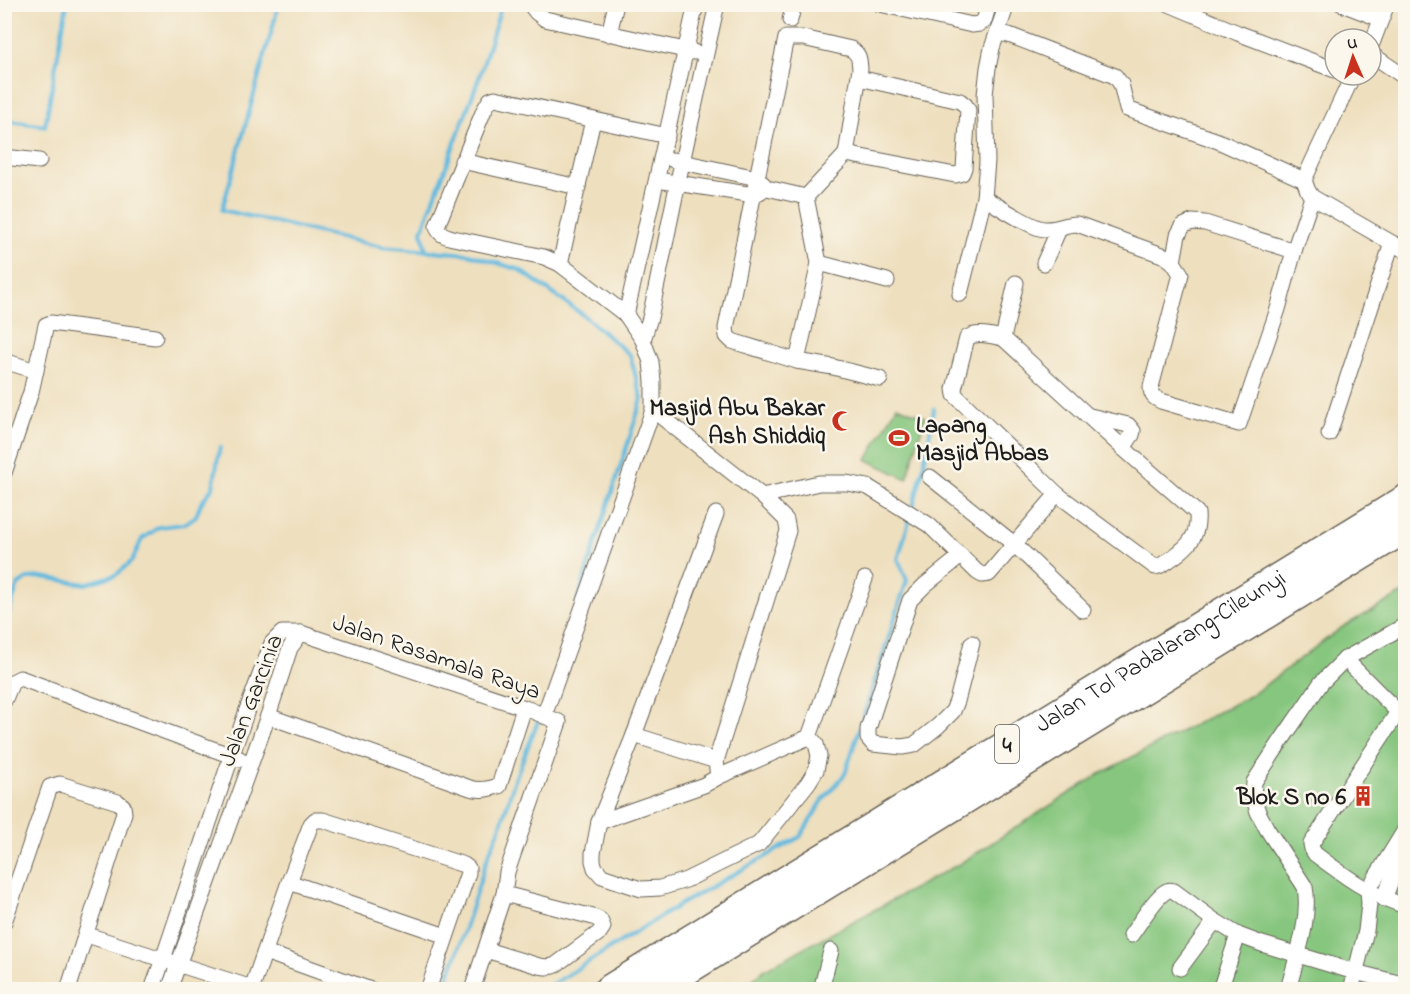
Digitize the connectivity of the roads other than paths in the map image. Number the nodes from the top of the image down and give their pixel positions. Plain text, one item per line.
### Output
1 (530, 4) edge
2 (616, 4) edge
3 (696, 4) edge
4 (717, 4) edge
5 (880, 4) edge
6 (989, 4) edge
7 (1007, 4) edge
8 (1168, 4) edge
9 (1342, 4) edge
10 (1387, 4) edge
11 (1381, 19) junction
12 (1378, 27) edge
13 (998, 33) junction
14 (609, 34) junction
15 (686, 49) junction
16 (705, 55) junction
17 (1383, 62) edge
18 (1323, 65) edge
19 (859, 78) junction
20 (1406, 78) edge
21 (1346, 87) edge
22 (593, 120) junction
23 (667, 136) junction
24 (846, 154) junction
25 (4, 157) edge
26 (662, 158) junction
27 (39, 161) dead end
28 (462, 162) junction
29 (682, 162) junction
30 (657, 180) junction
31 (1304, 180) junction
32 (678, 184) junction
33 (578, 187) junction
34 (759, 187) junction
35 (806, 197) junction
36 (1312, 197) junction
37 (984, 198) junction
38 (1059, 229) junction
39 (1399, 247) edge
40 (1294, 251) junction
41 (1173, 262) junction
42 (1044, 263) dead end
43 (561, 264) junction
44 (819, 264) junction
45 (887, 281) dead end
46 (1016, 283) dead end
47 (960, 294) dead end
48 (626, 315) junction
49 (156, 337) dead end
50 (1003, 338) junction
51 (643, 340) junction
52 (4, 361) edge
53 (797, 361) junction
54 (36, 371) junction
55 (880, 379) dead end
56 (653, 410) junction
57 (1329, 434) dead end
58 (9, 444) edge
59 (4, 473) edge
60 (930, 477) dead end
61 (1057, 494) junction
62 (762, 496) junction
63 (1406, 499) edge
64 (716, 514) dead end
65 (1406, 528) edge
66 (1014, 544) junction
67 (961, 556) junction
68 (865, 579) dead end
69 (1083, 610) dead end
70 (1406, 625) edge
71 (301, 633) junction
72 (972, 643) dead end
73 (1345, 659) junction
74 (4, 701) edge
75 (539, 714) junction
76 (1403, 714) edge
77 (268, 716) junction
78 (634, 735) junction
79 (810, 735) junction
80 (232, 756) junction
81 (716, 761) junction
82 (251, 762) junction
83 (718, 777) junction
84 (599, 822) junction
85 (1404, 832) edge
86 (289, 882) junction
87 (1368, 890) junction
88 (504, 894) junction
89 (1384, 899) junction
90 (1406, 906) edge
91 (1215, 921) junction
92 (4, 922) edge
93 (87, 934) junction
94 (1131, 935) dead end
95 (1238, 935) junction
96 (446, 936) junction
97 (486, 950) junction
98 (831, 951) dead end
99 (265, 952) junction
100 (1297, 954) junction
101 (163, 959) junction
102 (178, 963) junction
103 (1180, 968) dead end
104 (1355, 972) junction
105 (1406, 985) edge
106 (251, 989) edge
107 (68, 990) edge
108 (152, 990) edge
109 (169, 990) edge
110 (371, 990) edge
111 (428, 990) edge
112 (472, 990) edge
113 (608, 990) edge
114 (655, 990) edge
115 (821, 990) edge
116 (1220, 990) edge
117 (1288, 990) edge
118 (1351, 990) edge

1 - 14 street
2 - 14 street
3 - 15 street
4 - 16 street
5 - 6 street
7 - 13 street
8 - 18 street
9 - 11 street
10 - 11 street
11 - 12 street
13 - 31 street
13 - 37 street
14 - 15 street
15 - 16 street
15 - 23 street
16 - 29 street
17 - 20 street
19 - 24 street
19 - 24 street
19 - 34 street
21 - 31 street
22 - 23 street
22 - 28 street
22 - 33 street
23 - 26 street
24 - 35 street
25 - 27 street
26 - 29 street
26 - 30 street
28 - 33 street
28 - 43 street
29 - 32 street
29 - 34 street
30 - 32 street
30 - 48 street
31 - 36 street
32 - 34 street
32 - 51 street
33 - 43 street
34 - 35 street
34 - 53 street
35 - 44 street
36 - 39 street
36 - 40 street
37 - 38 street
37 - 47 street
38 - 41 street
38 - 42 street
39 - 57 street
40 - 41 street
40 - 41 street
43 - 48 street
44 - 45 street
44 - 53 street
46 - 50 street
48 - 51 street
49 - 54 street
50 - 61 street
50 - 61 street
51 - 56 street
52 - 54 street
53 - 55 street
54 - 58 street
56 - 62 street
56 - 75 street
58 - 59 street
60 - 66 street
61 - 66 street
62 - 67 street
62 - 81 street
63 - 113 highway, Jalan Tol Padalarang–Cileunyi / 4
64 - 78 street
65 - 114 highway, Jalan Tol Padalarang–Cileunyi / 4
66 - 67 street
66 - 69 street
67 - 72 street
68 - 79 street
70 - 73 street
71 - 75 street, Jalan Rasamala Raya
71 - 77 street, Jalan Garcinia
71 - 80 street, Jalan Garcinia
73 - 76 street
73 - 100 street
74 - 80 street
75 - 77 street
75 - 88 street
76 - 87 street
77 - 82 street, Jalan Garcinia
78 - 81 street
78 - 84 street
79 - 83 street
79 - 84 street
80 - 82 street
80 - 101 street, Jalan Garcinia
81 - 83 street
82 - 102 street, Jalan Garcinia
83 - 84 street
85 - 87 street
85 - 89 street
86 - 96 street
86 - 96 street
86 - 99 street
87 - 89 street
87 - 104 street
88 - 97 street
88 - 97 street
89 - 90 street
91 - 94 street
91 - 95 street
91 - 103 street
92 - 93 street
93 - 101 street
93 - 107 street
95 - 100 street
95 - 116 street
96 - 111 street
97 - 112 street
98 - 115 street
99 - 106 street
99 - 110 street
100 - 104 street
100 - 117 street
101 - 102 street
101 - 108 street, Jalan Garcinia
102 - 106 street
102 - 109 street, Jalan Garcinia
104 - 105 street
104 - 118 street

